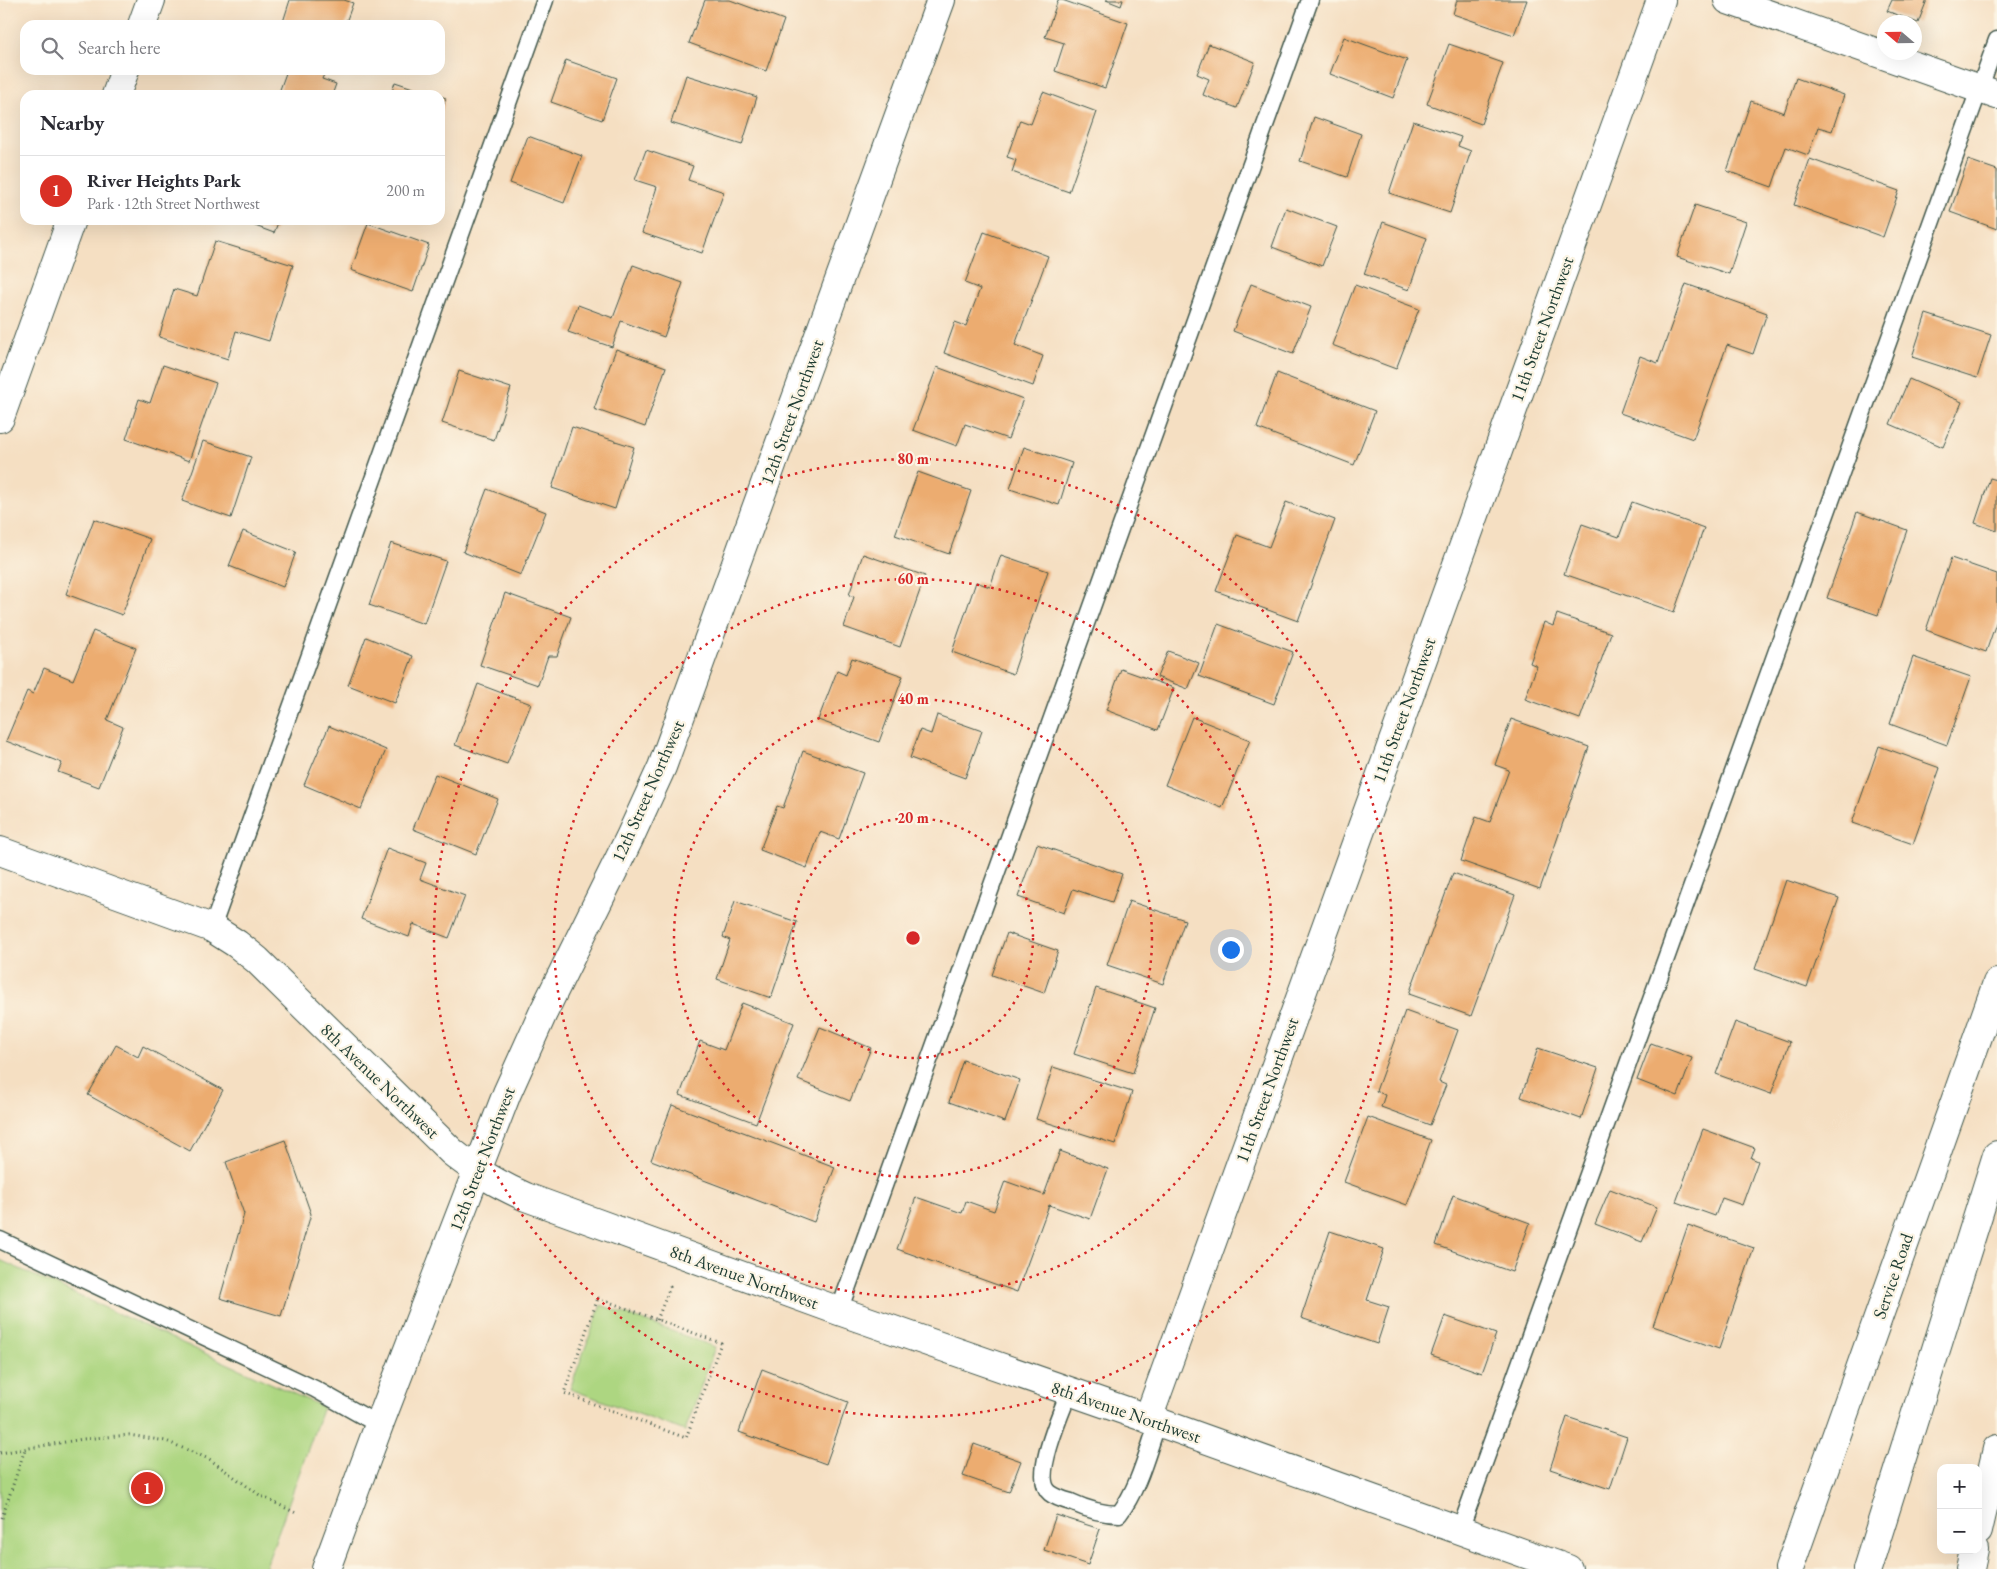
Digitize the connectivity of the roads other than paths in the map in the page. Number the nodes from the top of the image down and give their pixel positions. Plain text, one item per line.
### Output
1 (151, 0) edge
2 (545, 0) edge
3 (941, 0) edge
4 (1310, 0) edge
5 (1661, 0) edge
6 (1728, 0) edge
7 (144, 20) edge
8 (1997, 40) edge
9 (124, 75) edge
10 (118, 90) edge
11 (1988, 91) edge
12 (69, 225) edge
13 (0, 418) edge
14 (0, 851) edge
15 (212, 928) junction
16 (1997, 983) edge
17 (1997, 1155) edge
18 (476, 1172) junction
19 (0, 1240) edge
20 (839, 1312) junction
21 (1069, 1392) junction
22 (1153, 1421) junction
23 (379, 1425) junction
24 (1997, 1449) edge
25 (1982, 1514) edge
26 (1460, 1530) junction
27 (1973, 1554) edge
28 (326, 1569) edge
29 (1568, 1569) edge
30 (1789, 1569) edge
31 (1867, 1569) edge
32 (1970, 1569) edge

1 - 7 main road
2 - 15 lane
3 - 18 main road, 12th Street Northwest
4 - 20 lane
5 - 22 main road, 11th Street Northwest
6 - 11 main road
8 - 11 lane
9 - 10 main road
11 - 26 lane
12 - 13 main road
14 - 15 main road, 8th Avenue Northwest
15 - 18 main road, 8th Avenue Northwest
16 - 30 main road, Service Road
17 - 31 main road
18 - 20 main road, 8th Avenue Northwest
18 - 23 main road, 12th Street Northwest
19 - 23 lane
20 - 21 main road, 8th Avenue Northwest
21 - 22 main road, 8th Avenue Northwest
21 - 22 lane
22 - 26 main road, 8th Avenue Northwest
23 - 28 main road, 12th Street Northwest
24 - 25 main road
26 - 29 main road, 8th Avenue Northwest
27 - 32 main road

